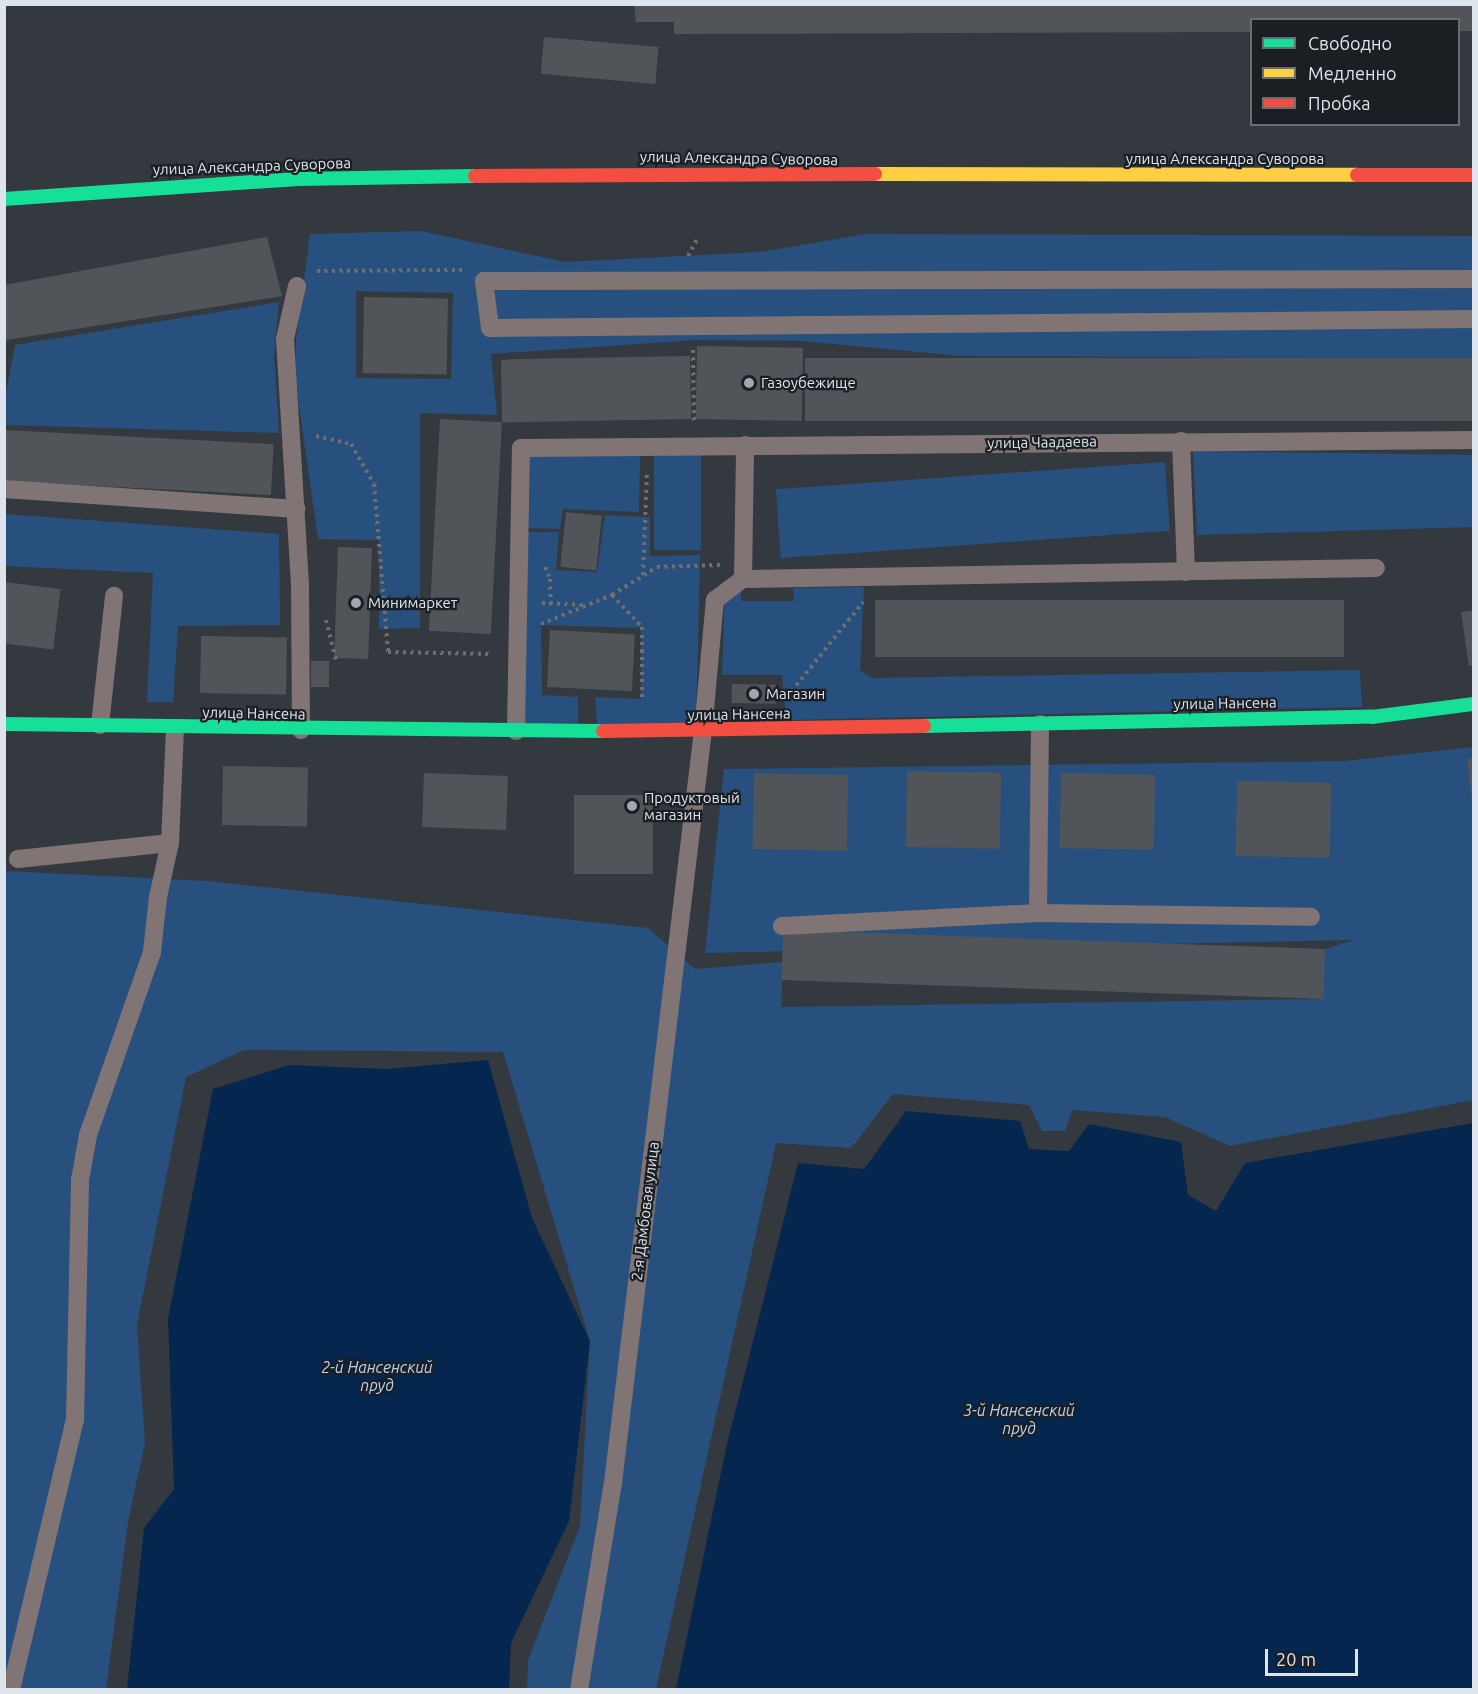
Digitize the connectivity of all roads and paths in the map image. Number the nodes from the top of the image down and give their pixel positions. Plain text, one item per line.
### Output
1 (1473, 175) edge
2 (4, 199) edge
3 (1473, 279) edge
4 (484, 281) junction
5 (297, 286) joint
6 (1473, 319) edge
7 (289, 430) junction
8 (1473, 440) edge
9 (1181, 441) junction
10 (744, 445) junction
11 (648, 446) junction
12 (4, 489) edge
13 (296, 509) junction
14 (1376, 568) dead end
15 (744, 572) junction
16 (1186, 572) junction
17 (643, 576) junction
18 (882, 577) junction
19 (612, 595) junction
20 (114, 596) dead end
21 (518, 603) junction
22 (586, 605) junction
23 (518, 633) junction
24 (518, 655) junction
25 (1473, 704) edge
26 (4, 724) edge
27 (1040, 724) junction
28 (100, 725) junction
29 (175, 728) junction
30 (301, 730) junction
31 (760, 730) junction
32 (516, 731) junction
33 (642, 731) junction
34 (703, 731) junction
35 (170, 843) junction
36 (18, 859) dead end
37 (1038, 913) junction
38 (1311, 917) dead end
39 (782, 926) dead end
40 (11, 1689) edge
41 (579, 1689) edge

1 - 2 street, улица Александра Суворова
3 - 4 lane
4 - 5 path
4 - 6 lane
5 - 7 lane
7 - 13 lane
7 - 24 path
8 - 9 lane, улица Чаадаева
9 - 10 lane, улица Чаадаева
9 - 16 lane
10 - 11 lane, улица Чаадаева
10 - 15 lane
11 - 17 path
11 - 21 lane, улица Чаадаева
12 - 13 lane
13 - 30 lane
14 - 16 lane
15 - 17 path
15 - 18 lane
15 - 34 lane
16 - 18 lane
17 - 19 path
18 - 31 path
19 - 22 path
19 - 33 path
20 - 28 lane
21 - 22 path
21 - 23 lane
22 - 23 path
23 - 24 lane
24 - 32 lane
25 - 27 street, улица Нансена
26 - 28 street, улица Нансена
27 - 31 street, улица Нансена
27 - 37 lane
28 - 29 street, улица Нансена
29 - 30 street, улица Нансена
29 - 35 lane
30 - 32 street, улица Нансена
31 - 34 street, улица Нансена
32 - 33 street, улица Нансена
33 - 34 street, улица Нансена
34 - 41 lane, 2-я Дамбовая улица
35 - 36 lane
35 - 40 lane
37 - 38 lane
37 - 39 lane

